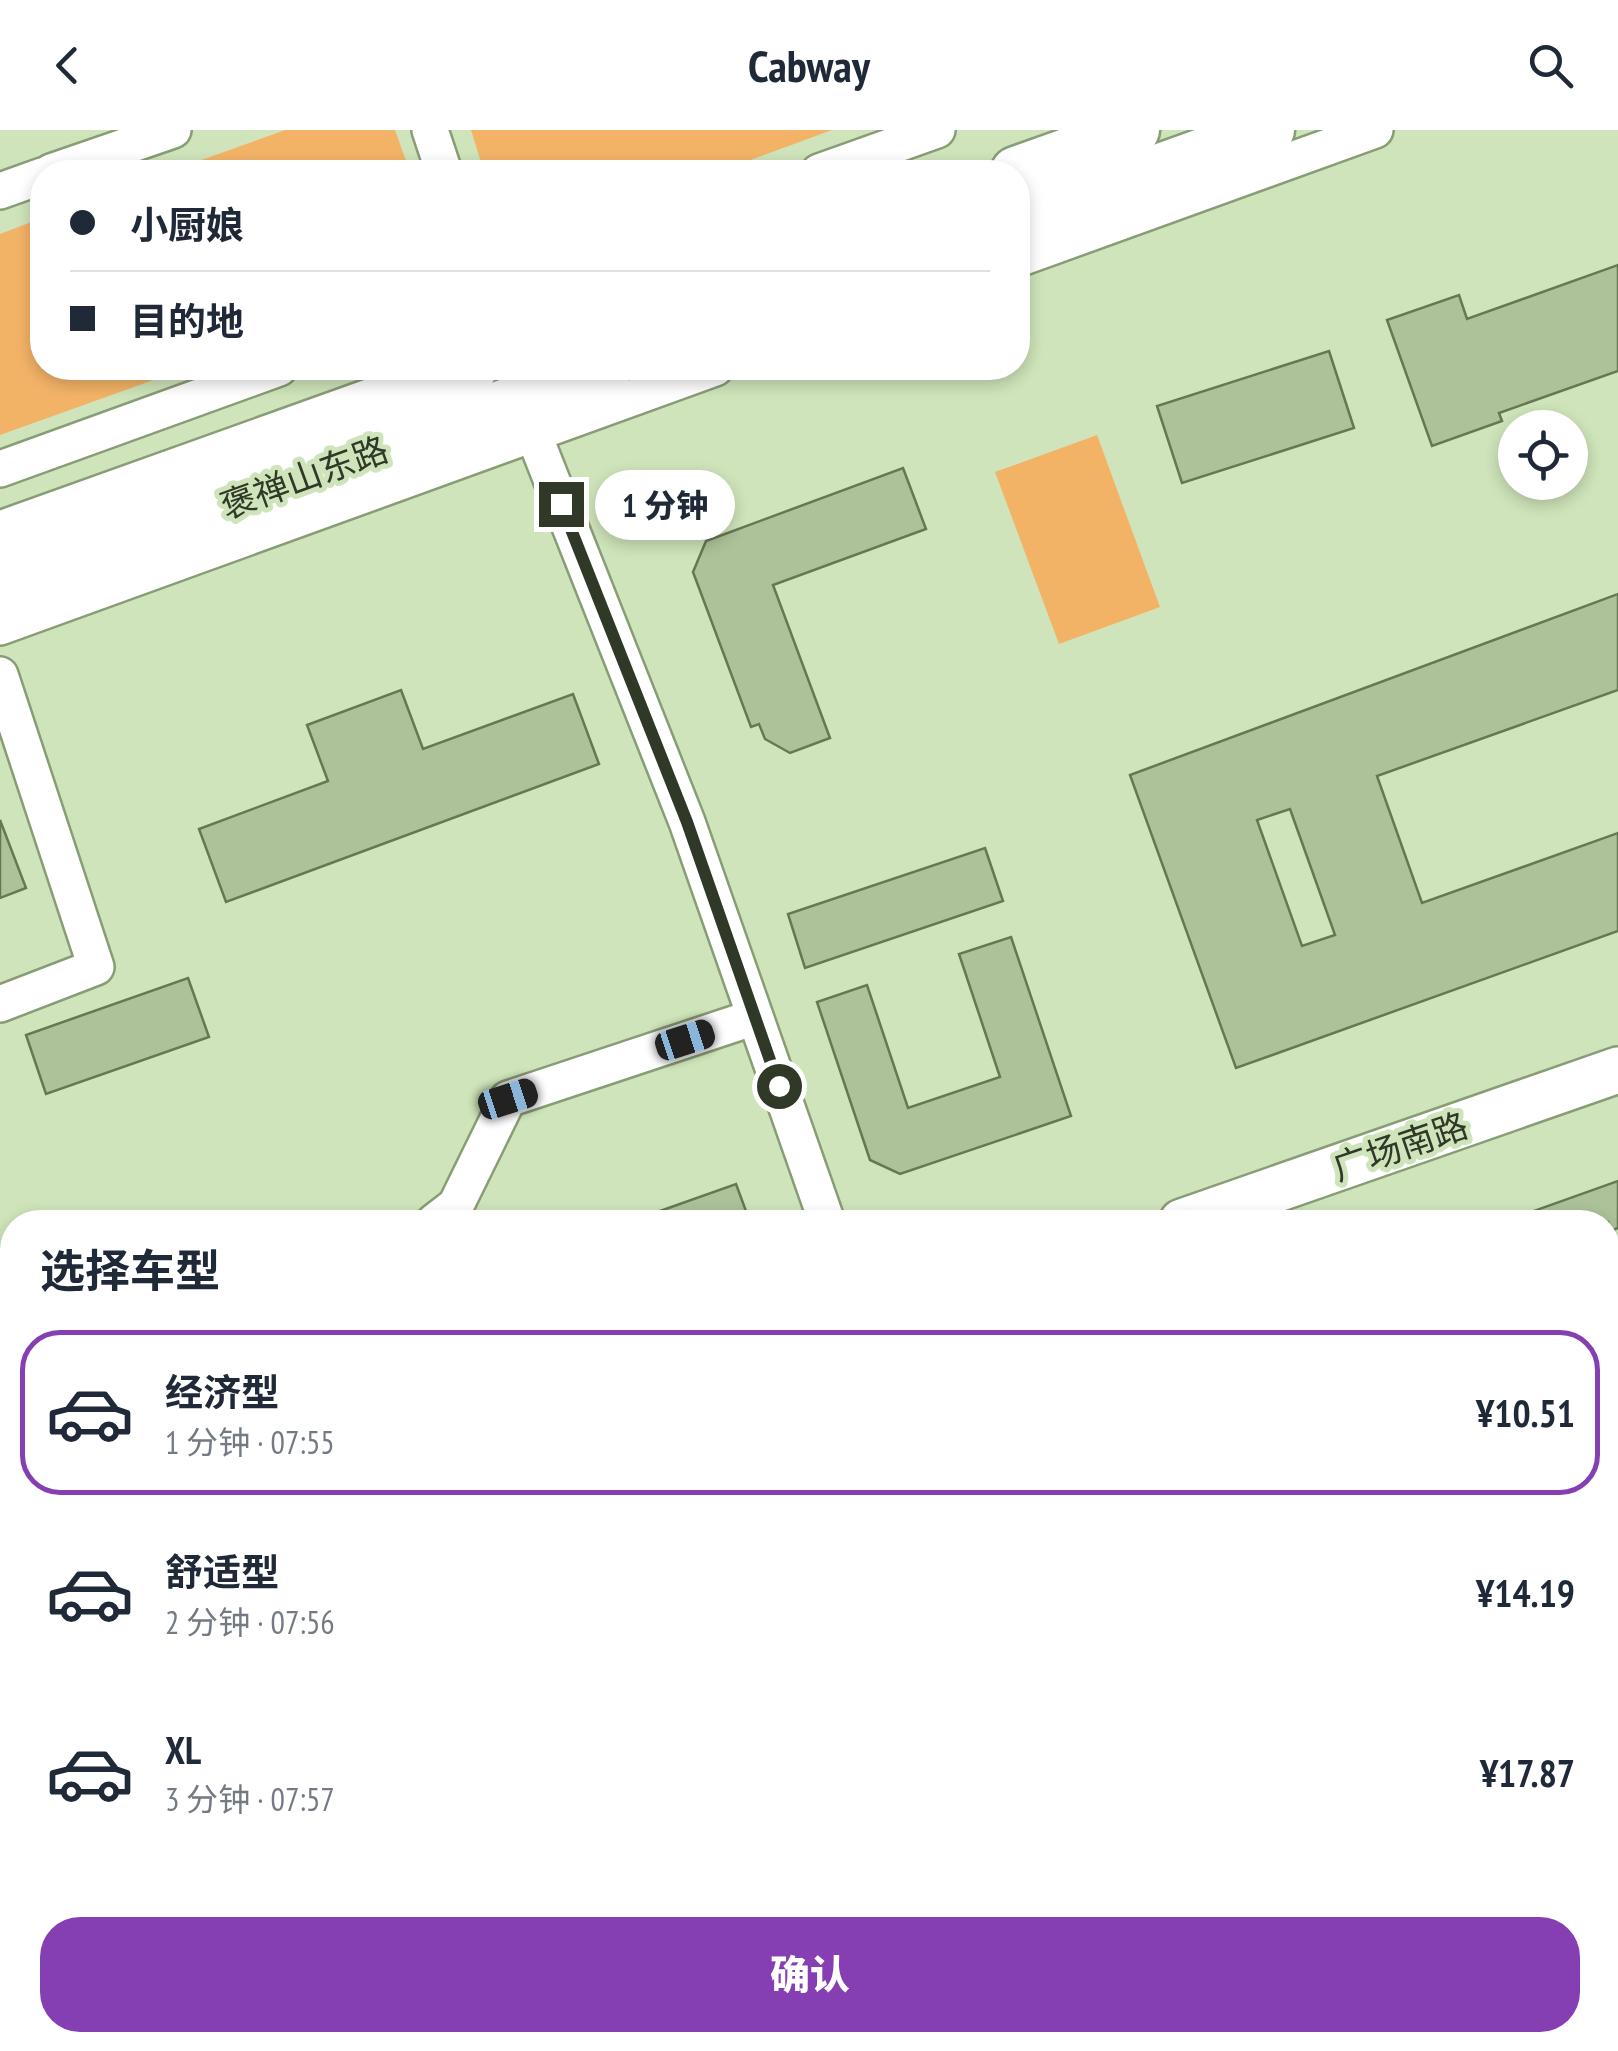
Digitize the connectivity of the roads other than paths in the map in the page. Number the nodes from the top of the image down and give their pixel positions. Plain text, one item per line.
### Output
1 (172, 130) edge
2 (430, 130) edge
3 (937, 130) edge
4 (1134, 130) edge
5 (1269, 130) edge
6 (1375, 130) edge
7 (86, 160) edge
8 (440, 160) edge
9 (853, 160) edge
10 (1030, 167) edge
11 (30, 180) edge
12 (0, 190) edge
13 (1030, 216) edge
14 (1030, 255) edge
15 (246, 380) edge
16 (438, 380) edge
17 (575, 380) edge
18 (681, 380) edge
19 (533, 433) junction
20 (0, 469) edge
21 (0, 537) edge
22 (0, 586) edge
23 (0, 627) edge
24 (0, 675) edge
25 (0, 1004) edge
26 (756, 1017) junction
27 (1618, 1070) edge
28 (450, 1210) edge
29 (823, 1210) edge
30 (1216, 1210) edge

1 - 7 street
2 - 8 street
3 - 9 street
4 - 10 main road
5 - 13 main road
6 - 14 street
11 - 12 street
15 - 20 street
16 - 21 main road, 褒禅山东路
17 - 22 main road, 褒禅山东路
18 - 19 street
19 - 23 street
19 - 26 street
24 - 25 street
26 - 28 street
26 - 29 street
27 - 30 street, 广场南路

